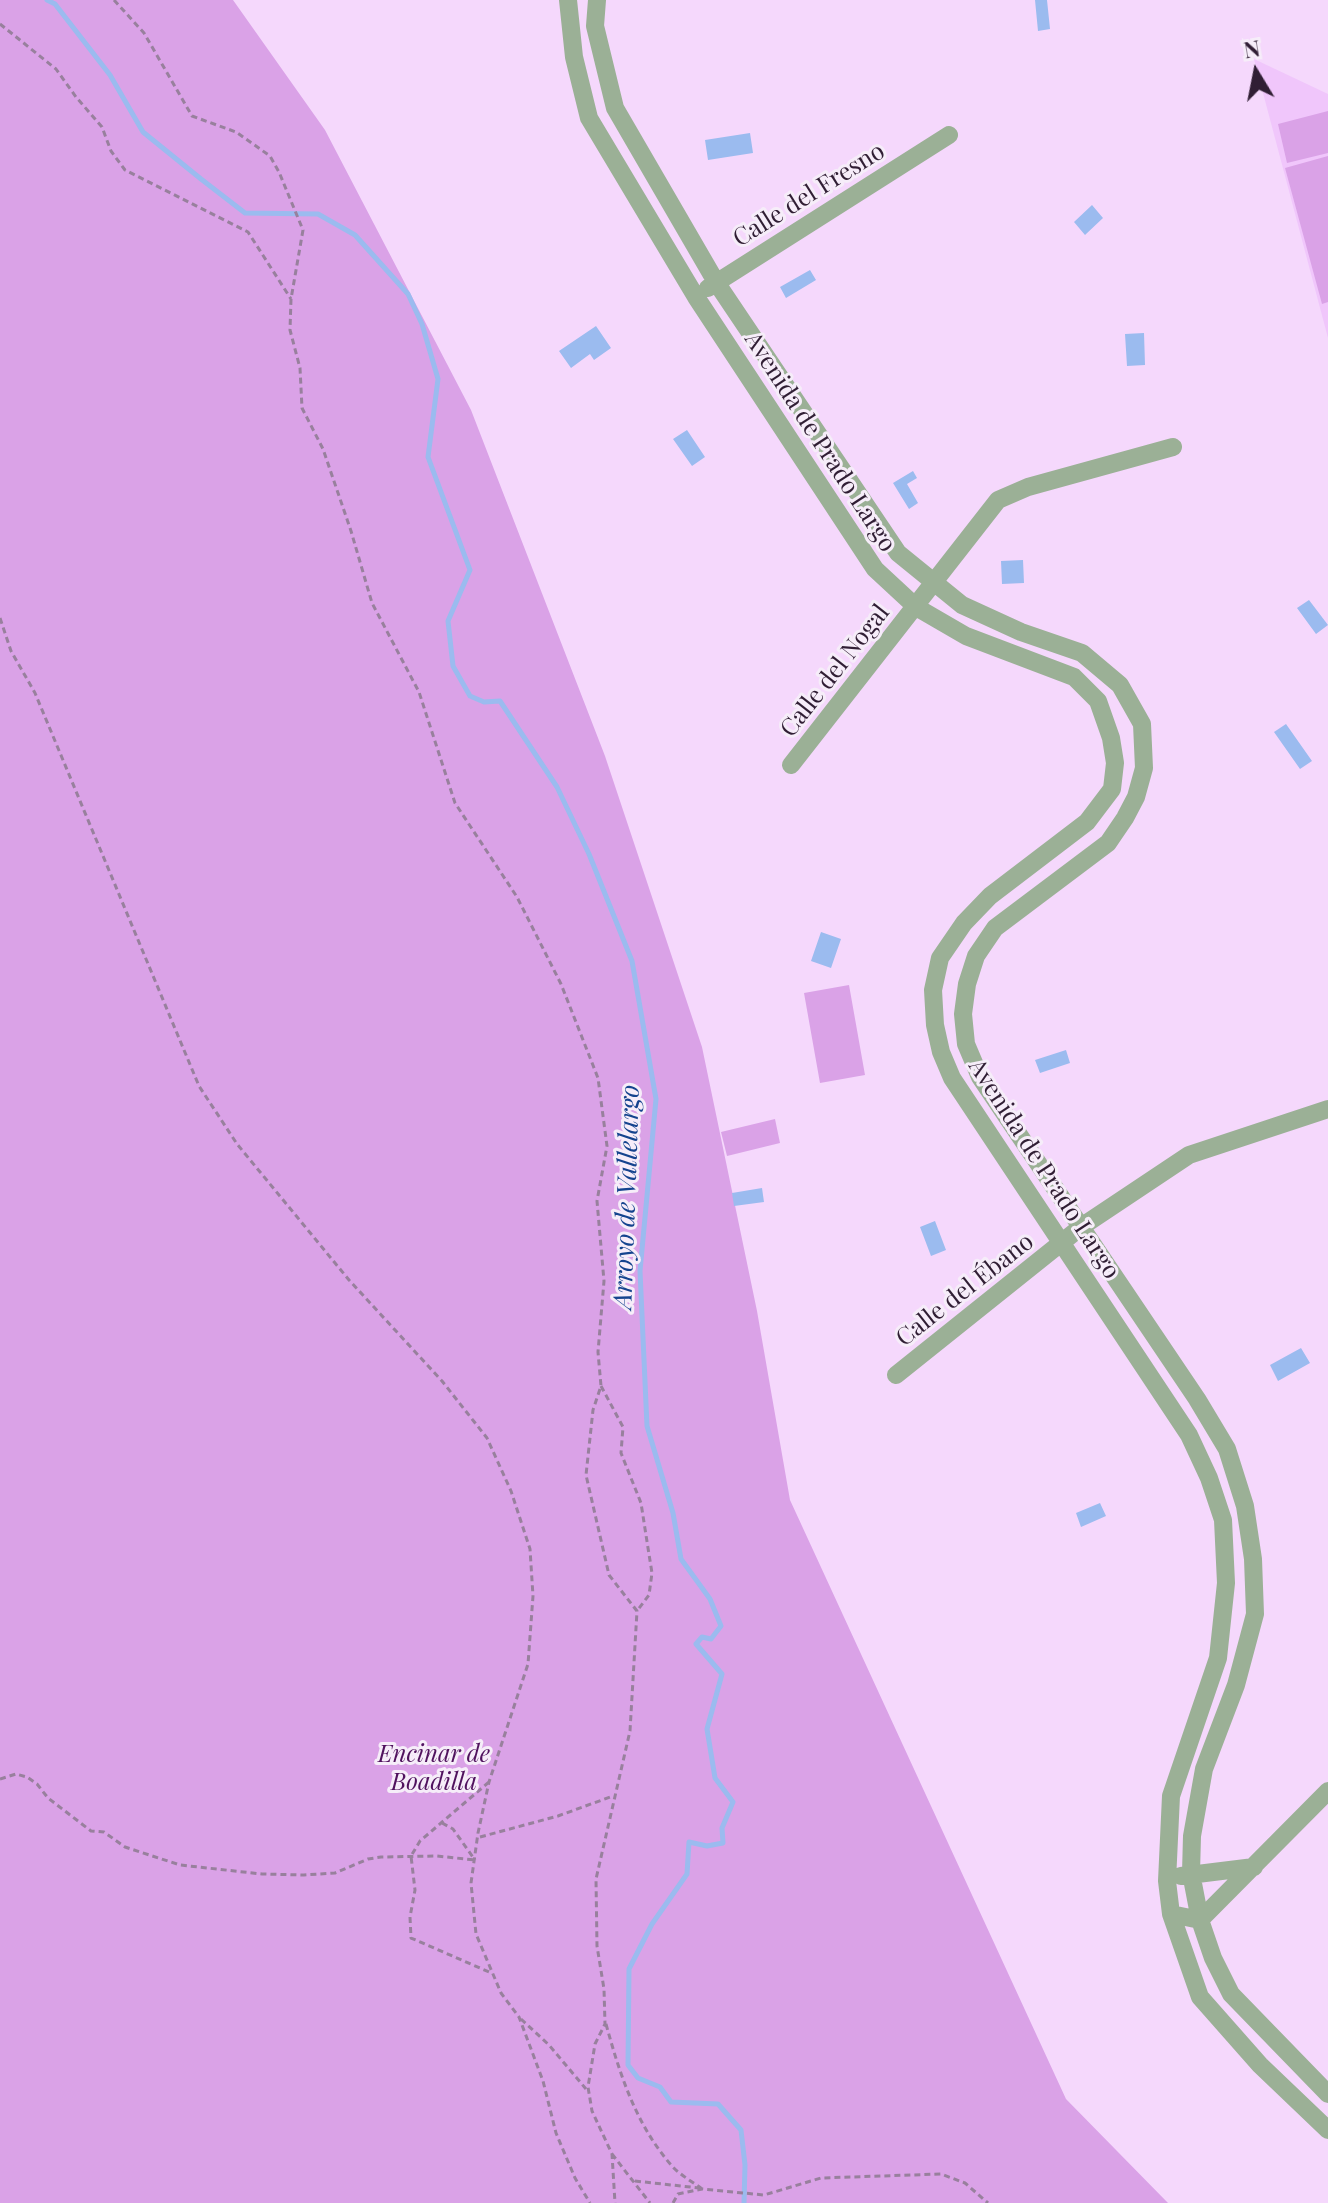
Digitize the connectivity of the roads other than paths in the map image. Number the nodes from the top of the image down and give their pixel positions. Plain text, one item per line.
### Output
1 (568, 0) edge
2 (597, 0) edge
3 (949, 135) dead end
4 (716, 282) junction
5 (696, 297) junction
6 (1173, 447) dead end
7 (933, 583) junction
8 (916, 607) junction
9 (791, 765) dead end
10 (1328, 1109) edge
11 (1081, 1227) junction
12 (1063, 1242) junction
13 (896, 1375) dead end
14 (1328, 1791) edge
15 (1254, 1867) junction
16 (1191, 1873) junction
17 (1167, 1881) junction
18 (1171, 1914) junction
19 (1200, 1920) junction
20 (1328, 2094) edge
21 (1328, 2130) edge

1 - 5 street, Avenida de Prado Largo
2 - 4 street, Avenida de Prado Largo
3 - 4 street, Calle del Fresno
4 - 5 street, Calle del Fresno
4 - 7 street, Avenida de Prado Largo
5 - 8 street, Avenida de Prado Largo
6 - 7 street, Calle del Nogal
7 - 8 street, Calle del Nogal
7 - 11 street, Avenida de Prado Largo
8 - 9 street, Calle del Nogal
8 - 12 street, Avenida de Prado Largo
10 - 11 street, Calle del Ébano
11 - 12 street, Calle del Ébano
11 - 16 street, Avenida de Prado Largo
12 - 13 street, Calle del Ébano
12 - 17 street, Avenida de Prado Largo
14 - 15 street
15 - 16 street
15 - 19 street
16 - 17 street
16 - 19 street, Avenida de Prado Largo
17 - 18 street, Avenida de Prado Largo
18 - 19 street
18 - 21 street, Avenida de Prado Largo
19 - 20 street, Avenida de Prado Largo

